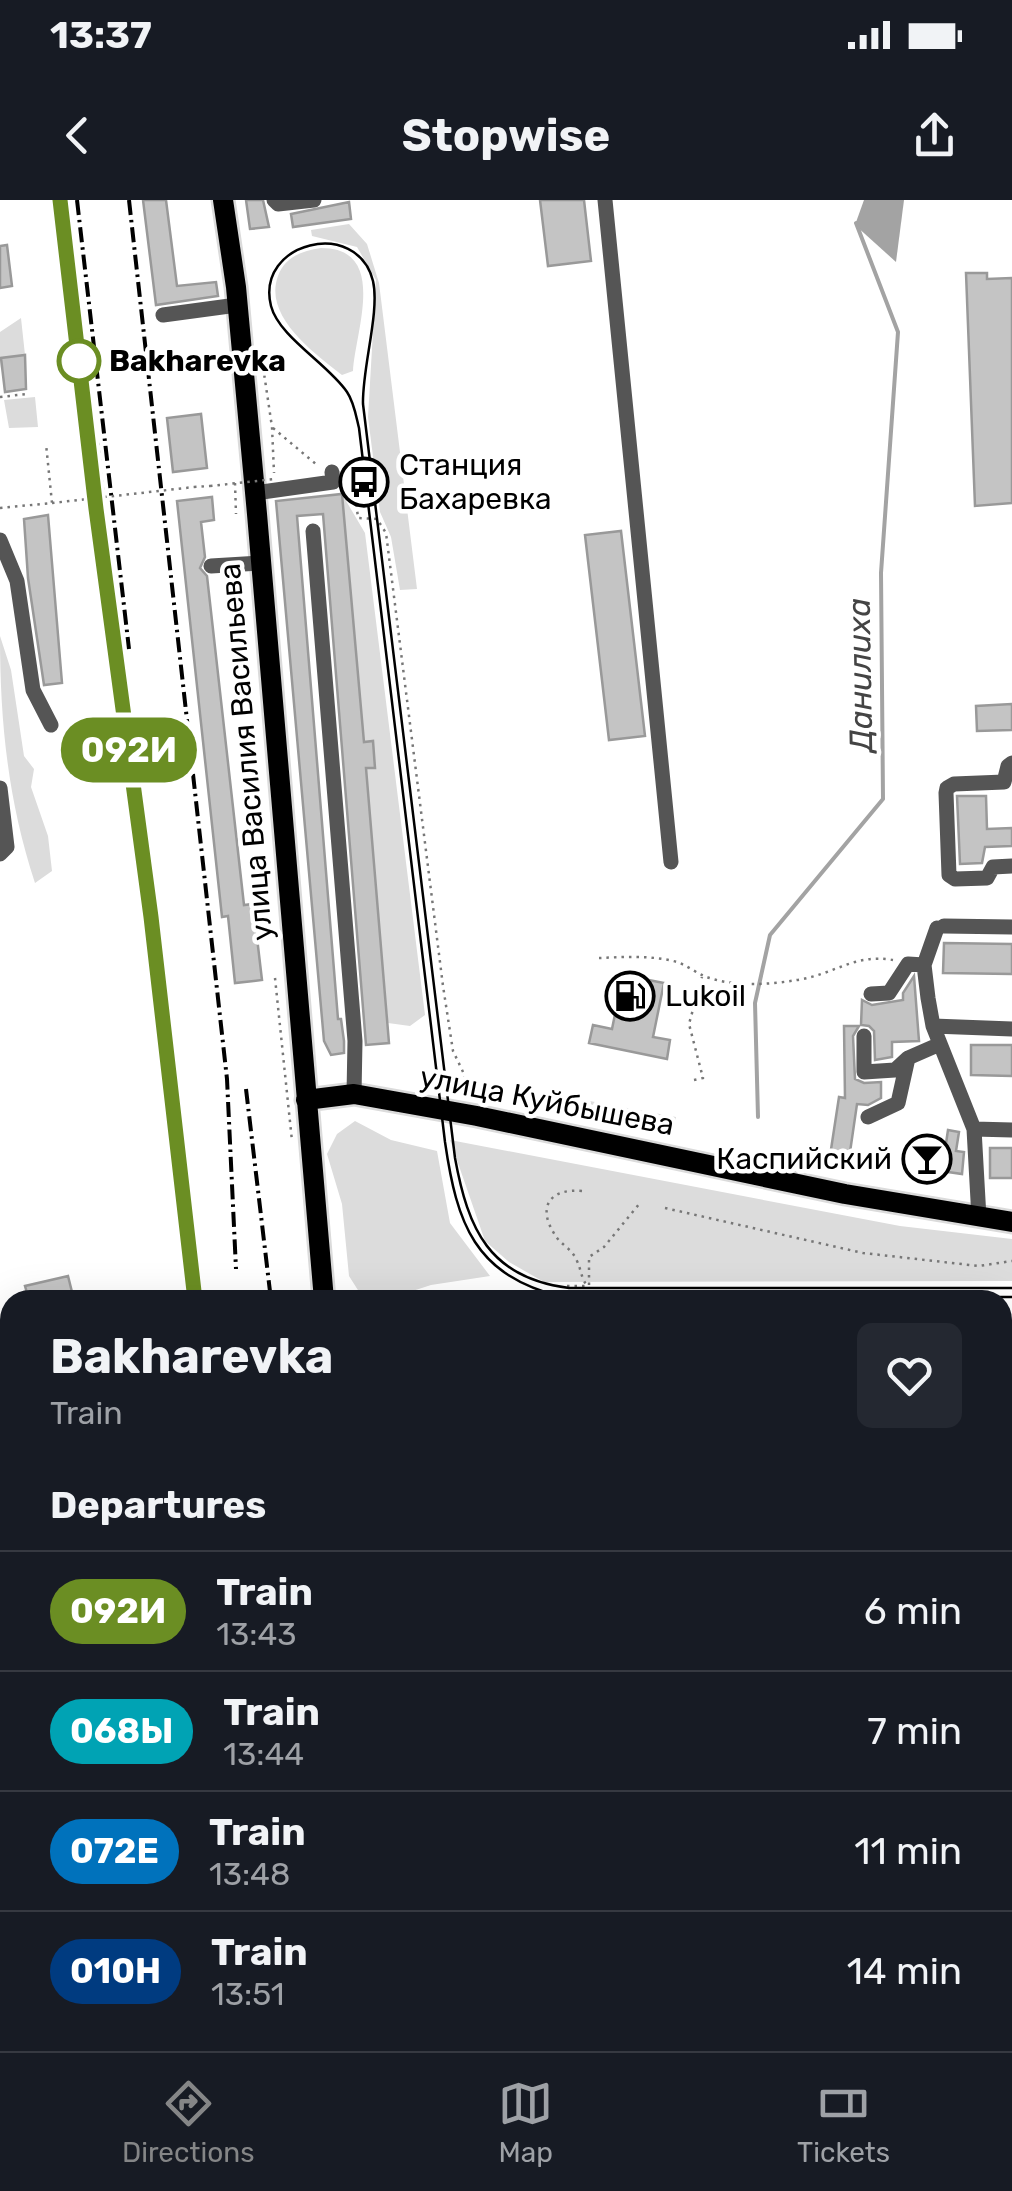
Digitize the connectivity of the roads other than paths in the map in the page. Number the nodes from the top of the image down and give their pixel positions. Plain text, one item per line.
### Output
1 (223, 200) edge
2 (274, 200) edge
3 (314, 200) edge
4 (605, 200) edge
5 (238, 305) junction
6 (163, 315) dead end
7 (329, 472) road end
8 (255, 493) junction
9 (313, 531) dead end
10 (0, 540) edge
11 (261, 563) junction
12 (212, 566) dead end
13 (51, 725) dead end
14 (1012, 763) edge
15 (0, 788) edge
16 (0, 854) edge
17 (671, 862) dead end
18 (1012, 866) edge
19 (1012, 927) edge
20 (916, 965) junction
21 (871, 994) dead end
22 (933, 1026) junction
23 (1012, 1029) edge
24 (864, 1036) dead end
25 (940, 1044) junction
26 (908, 1058) junction
27 (354, 1094) junction
28 (306, 1100) junction
29 (868, 1117) dead end
30 (974, 1129) junction
31 (1012, 1130) edge
32 (978, 1218) junction
33 (1012, 1222) edge
34 (323, 1290) edge

1 - 5 main road, улица Василия Васильева
2 - 3 street
4 - 17 street
5 - 6 street
5 - 8 main road, улица Василия Васильева
7 - 8 street
8 - 11 main road, улица Василия Васильева
9 - 27 street
10 - 13 street
11 - 12 street
11 - 28 main road, улица Василия Васильева
14 - 18 street
15 - 16 street
19 - 20 street
20 - 21 street
20 - 22 street
22 - 23 street
22 - 25 street
24 - 26 street
25 - 26 street
25 - 30 street
26 - 29 street
27 - 28 main road, улица Куйбышева
27 - 32 main road, улица Куйбышева
28 - 34 main road, улица Василия Васильева
30 - 31 street
30 - 32 street
32 - 33 main road, улица Куйбышева

